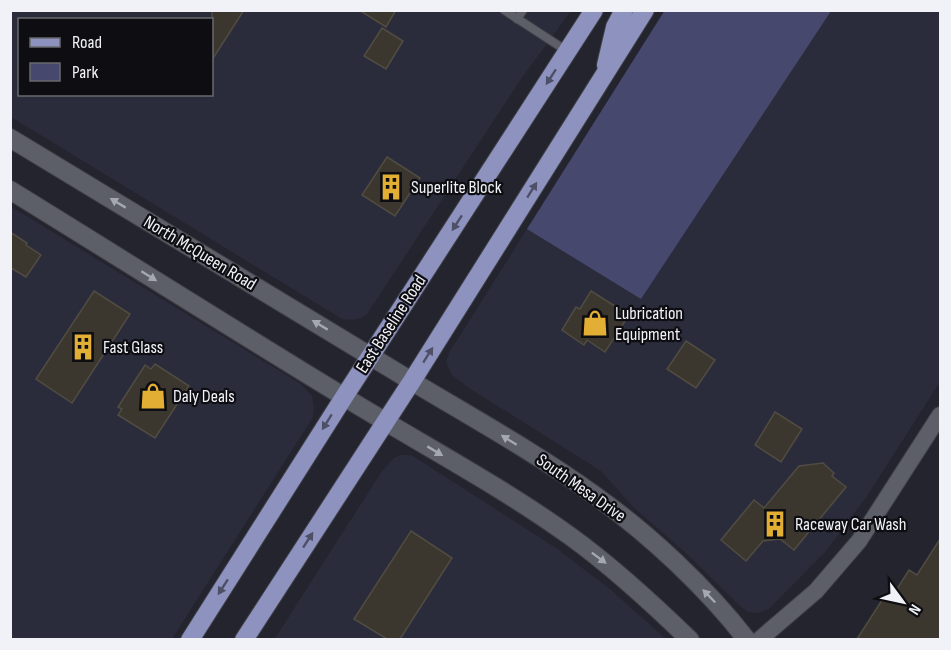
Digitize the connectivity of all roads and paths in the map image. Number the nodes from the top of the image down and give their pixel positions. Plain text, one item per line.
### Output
1 (504, 10) edge
2 (523, 10) edge
3 (594, 10) edge
4 (624, 10) edge
5 (645, 10) edge
6 (517, 19) junction
7 (568, 51) junction
8 (603, 78) junction
9 (10, 138) edge
10 (10, 190) edge
11 (370, 356) junction
12 (390, 367) joint
13 (412, 381) junction
14 (351, 401) junction
15 (940, 415) edge
16 (385, 422) junction
17 (190, 639) edge
18 (244, 639) edge
19 (690, 639) edge
20 (747, 639) edge
21 (759, 639) edge

1 - 6 lane
2 - 6 lane
3 - 7 main road, East Baseline Road
4 - 8 main road
5 - 8 main road
6 - 7 lane
7 -> 11 main road, East Baseline Road
13 -> 8 main road
11 -> 9 main road, North McQueen Road
10 -> 14 main road
11 - 12 main road, North McQueen Road
11 - 14 main road, East Baseline Road
12 - 13 main road, South Mesa Drive
13 - 16 main road
20 -> 13 main road, South Mesa Drive
14 - 16 main road
14 -> 17 main road, East Baseline Road
15 - 21 street
18 -> 16 main road
16 -> 19 main road

